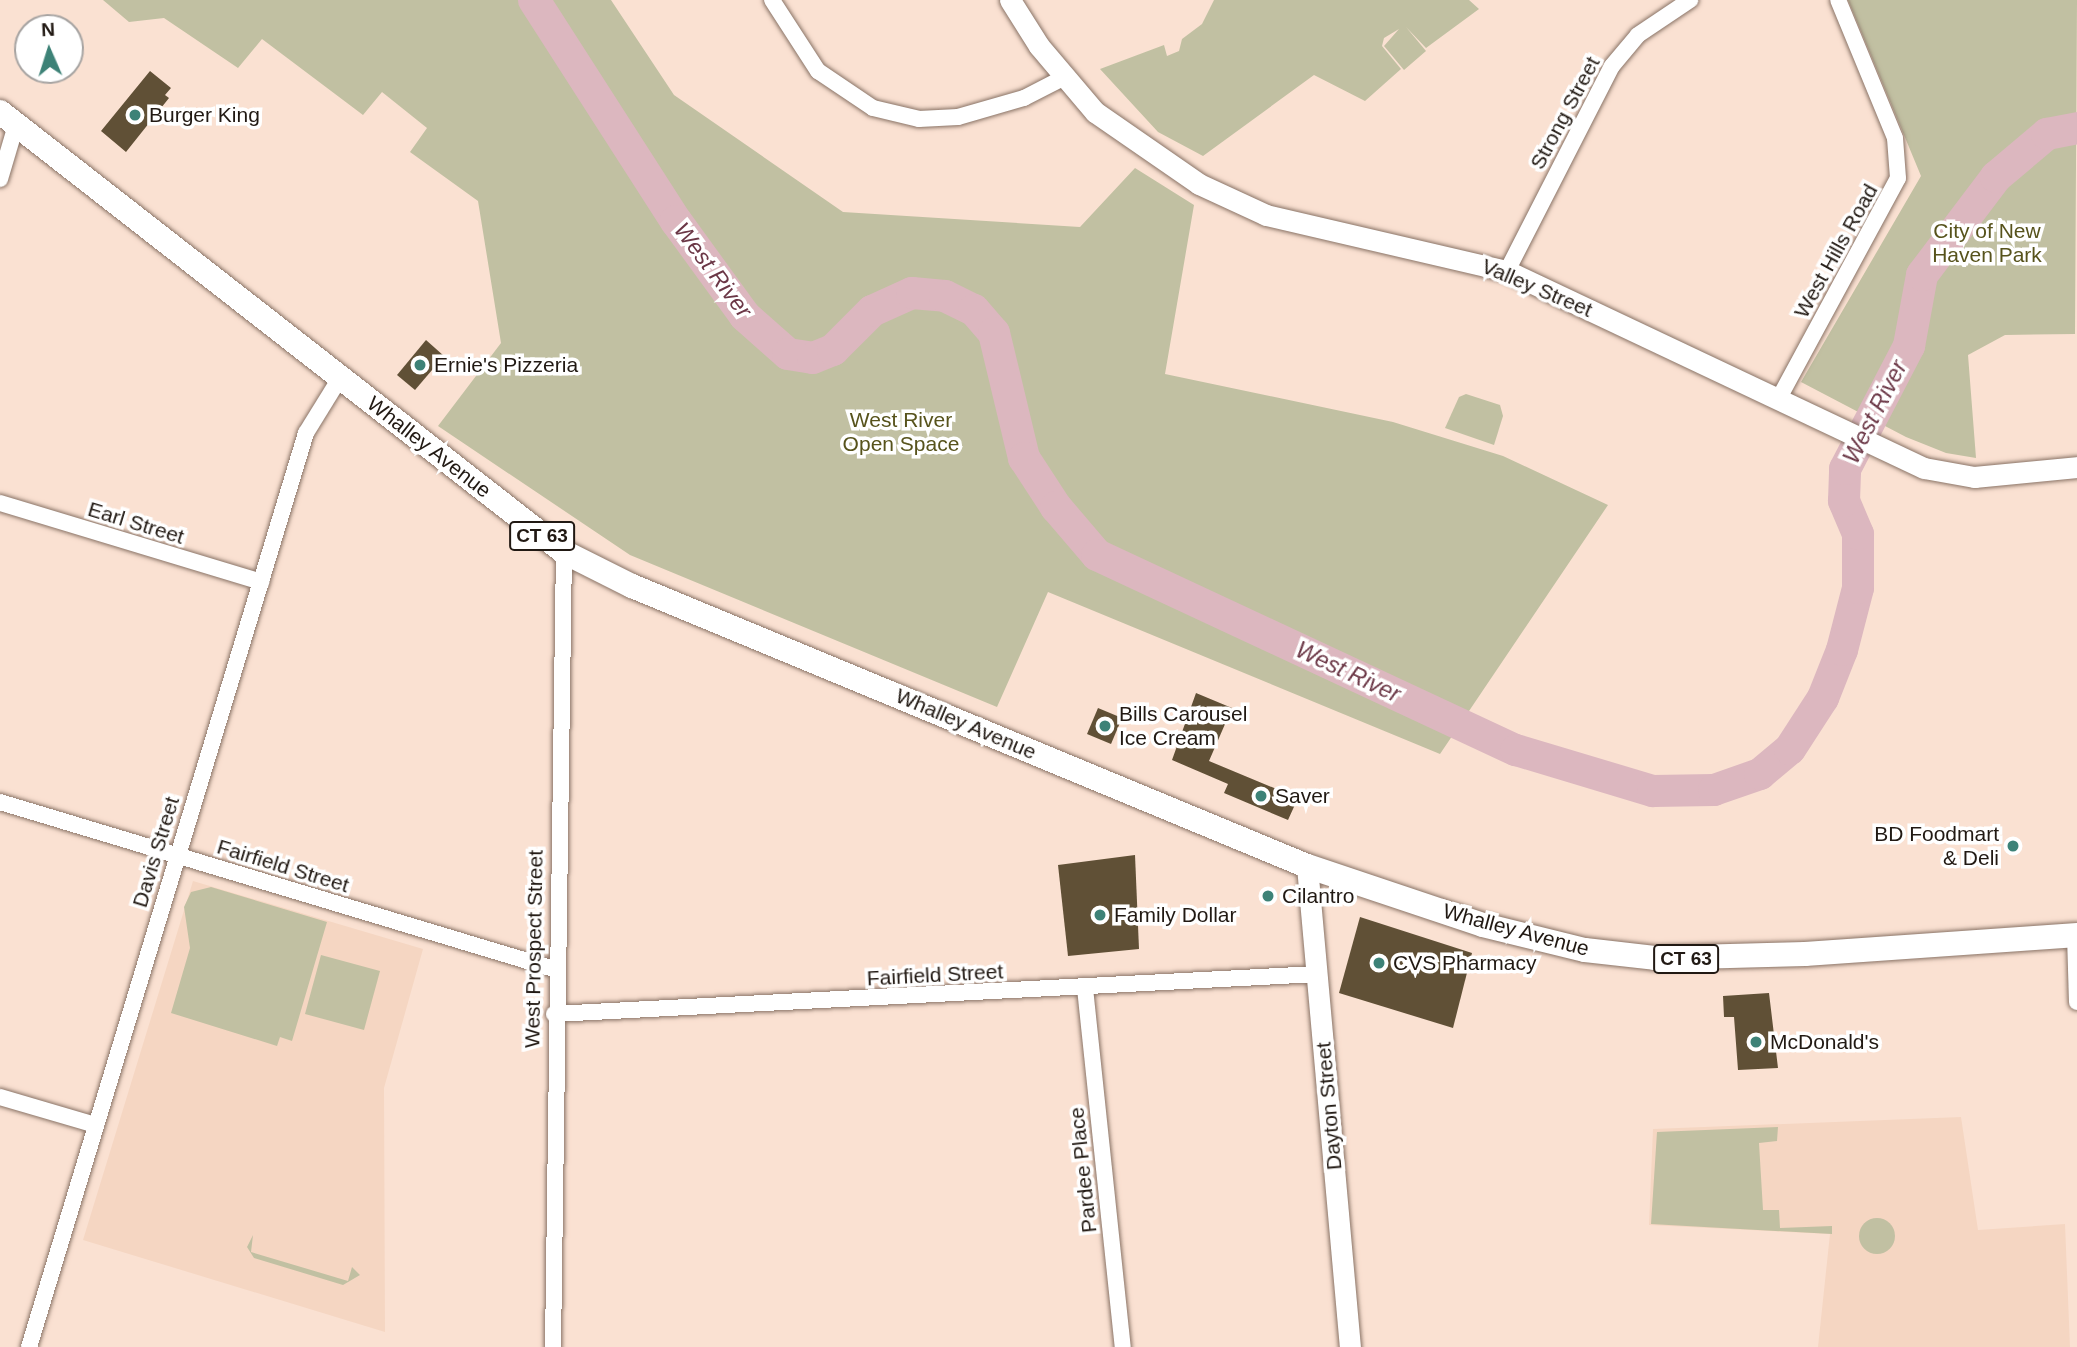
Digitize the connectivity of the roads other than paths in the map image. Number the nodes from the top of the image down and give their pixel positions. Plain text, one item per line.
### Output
1 (772, 0) edge
2 (1010, 0) edge
3 (1690, 0) edge
4 (1838, 0) edge
5 (1063, 78) junction
6 (8, 119) edge
7 (0, 178) edge
8 (1507, 271) junction
9 (340, 378) junction
10 (1778, 400) junction
11 (2077, 467) edge
12 (0, 503) edge
13 (564, 552) junction
14 (261, 582) junction
15 (0, 802) edge
16 (176, 856) junction
17 (1307, 866) junction
18 (2076, 935) edge
19 (554, 969) junction
20 (1317, 975) junction
21 (1084, 988) junction
22 (2077, 1002) edge
23 (554, 1014) junction
24 (0, 1097) edge
25 (96, 1125) junction
26 (29, 1347) edge
27 (552, 1347) edge
28 (1123, 1347) edge
29 (1350, 1347) edge

1 - 5 street
2 - 5 street, Valley Street
3 - 8 street, Strong Street
4 - 10 street, West Hills Road
5 - 8 street, Valley Street
6 - 7 street
6 - 9 main road, Whalley Avenue / CT 63
8 - 10 street, Valley Street
9 - 13 main road, Whalley Avenue / CT 63
9 - 14 street, Davis Street
10 - 11 street, Valley Street
12 - 14 street, Earl Street
13 - 17 main road, Whalley Avenue / CT 63
13 - 19 street, West Prospect Street
14 - 16 street, Davis Street
15 - 16 street, Fairfield Street
16 - 19 street, Fairfield Street
16 - 25 street, Davis Street
17 - 18 main road, Whalley Avenue / CT 63
17 - 20 street, Dayton Street
18 - 22 street
19 - 23 street, West Prospect Street
20 - 21 street, Fairfield Street
20 - 29 street, Dayton Street
21 - 23 street, Fairfield Street
21 - 28 street, Pardee Place
23 - 27 street, West Prospect Street
24 - 25 street
25 - 26 street, Davis Street

